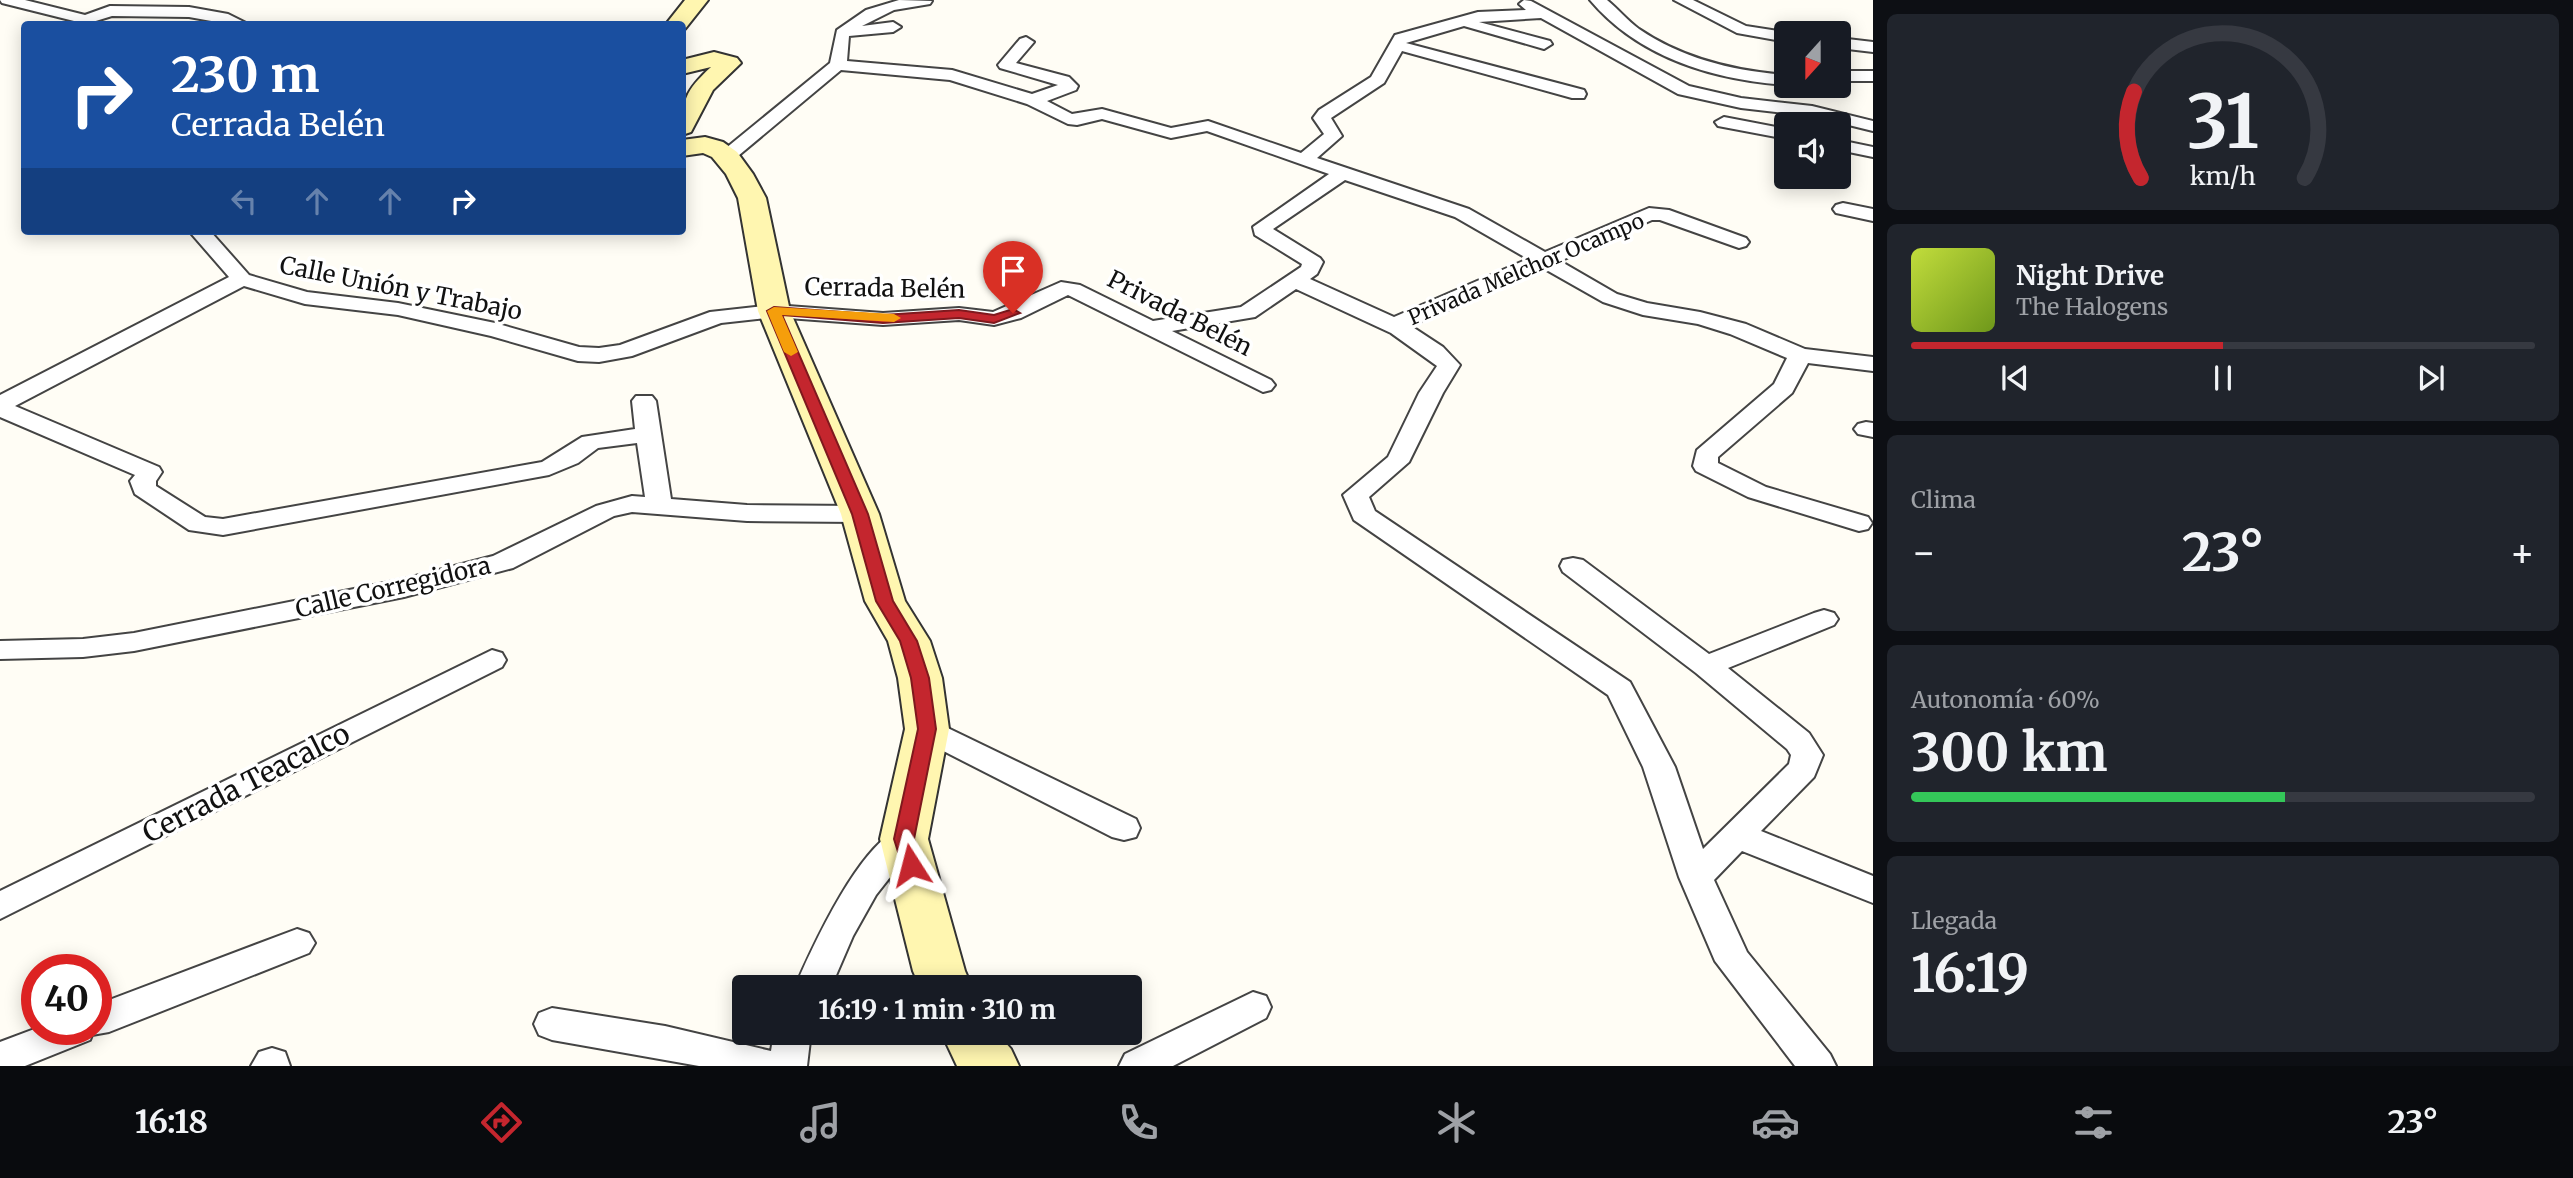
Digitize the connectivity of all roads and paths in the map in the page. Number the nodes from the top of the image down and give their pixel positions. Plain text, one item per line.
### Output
1 (7, 0) edge
2 (697, 0) edge
3 (1520, 0) edge
4 (1597, 0) edge
5 (1681, 0) edge
6 (925, 1) edge
7 (1540, 14) junction
8 (233, 21) edge
9 (680, 21) edge
10 (1458, 22) junction
11 (893, 27) dead end
12 (1742, 30) junction
13 (842, 33) junction
14 (1774, 35) edge
15 (1026, 42) dead end
16 (1726, 42) dead end
17 (1544, 44) dead end
18 (1396, 45) junction
19 (1852, 45) edge
20 (1873, 47) edge
21 (838, 65) junction
22 (686, 66) edge
23 (1852, 76) edge
24 (1873, 76) edge
25 (1774, 78) edge
26 (1578, 94) dead end
27 (1033, 100) junction
28 (1133, 108) dead end
29 (1114, 116) junction
30 (686, 119) edge
31 (1724, 121) dead end
32 (1873, 126) edge
33 (1774, 131) edge
34 (1851, 147) edge
35 (686, 148) edge
36 (1873, 152) edge
37 (726, 157) junction
38 (1304, 160) junction
39 (1342, 174) junction
40 (1843, 209) dead end
41 (1873, 215) edge
42 (203, 235) edge
43 (1739, 242) dead end
44 (1543, 261) junction
45 (242, 279) junction
46 (1296, 281) junction
47 (1073, 289) joint
48 (774, 311) junction
49 (1392, 326) junction
50 (1148, 328) junction
51 (1800, 355) junction
52 (1873, 364) edge
53 (1263, 385) dead end
54 (644, 401) dead end
55 (0, 406) edge
56 (648, 433) junction
57 (659, 505) junction
58 (860, 514) junction
59 (1859, 523) dead end
60 (1573, 566) dead end
61 (1824, 619) dead end
62 (0, 649) edge
63 (492, 660) dead end
64 (1706, 666) junction
65 (927, 729) junction
66 (1124, 828) dead end
67 (1737, 835) junction
68 (904, 839) junction
69 (1696, 877) junction
70 (1873, 890) edge
71 (0, 905) edge
72 (297, 943) dead end
73 (818, 975) edge
74 (941, 975) edge
75 (1253, 1007) dead end
76 (112, 1015) edge
77 (552, 1024) dead end
78 (36, 1045) edge
79 (791, 1045) edge
80 (974, 1045) edge
81 (0, 1059) edge
82 (767, 1066) edge
83 (788, 1066) edge
84 (991, 1066) edge
85 (1138, 1066) edge
86 (1817, 1066) edge

1 - 8 street
2 - 9 street
3 - 7 street
4 - 25 street
5 - 12 street
6 - 13 street
7 - 10 street
7 - 32 street
10 - 17 street
10 - 18 street
11 - 13 street
12 - 14 street
12 - 16 street
13 - 21 street
15 - 27 street
18 - 26 street
18 - 38 street
19 - 20 street
21 - 27 street
21 - 37 street
22 - 30 street
23 - 24 street
27 - 29 street
28 - 29 street
29 - 38 street
31 - 33 street
34 - 36 street
35 - 37 street
37 - 48 street
38 - 39 street
39 - 44 street
39 - 46 street
40 - 41 street
42 - 45 street
43 - 44 street, Privada Melchor Ocampo
44 - 49 street, Privada Melchor Ocampo
44 - 51 street
45 - 48 street, Calle Unión y Trabajo
45 - 55 street, Calle Unión y Trabajo
46 - 49 street
46 - 50 street
47 - 48 street, Cerrada Belén
47 - 50 street, Privada Belén
48 - 58 street
49 - 69 street
50 - 53 street, Privada Belén
51 - 52 street
51 - 59 street
54 - 56 street
55 - 56 street
56 - 57 street
57 - 58 street, Calle Corregidora
57 - 62 street, Calle Corregidora
58 - 65 street
60 - 64 street
61 - 64 street
63 - 71 street, Cerrada Teacalco
64 - 67 street
65 - 66 street
65 - 68 street
67 - 69 street
67 - 70 street
68 - 73 street
68 - 74 street
69 - 86 street
72 - 76 street
75 - 85 street
77 - 82 street
78 - 81 street
79 - 83 street
80 - 84 street

